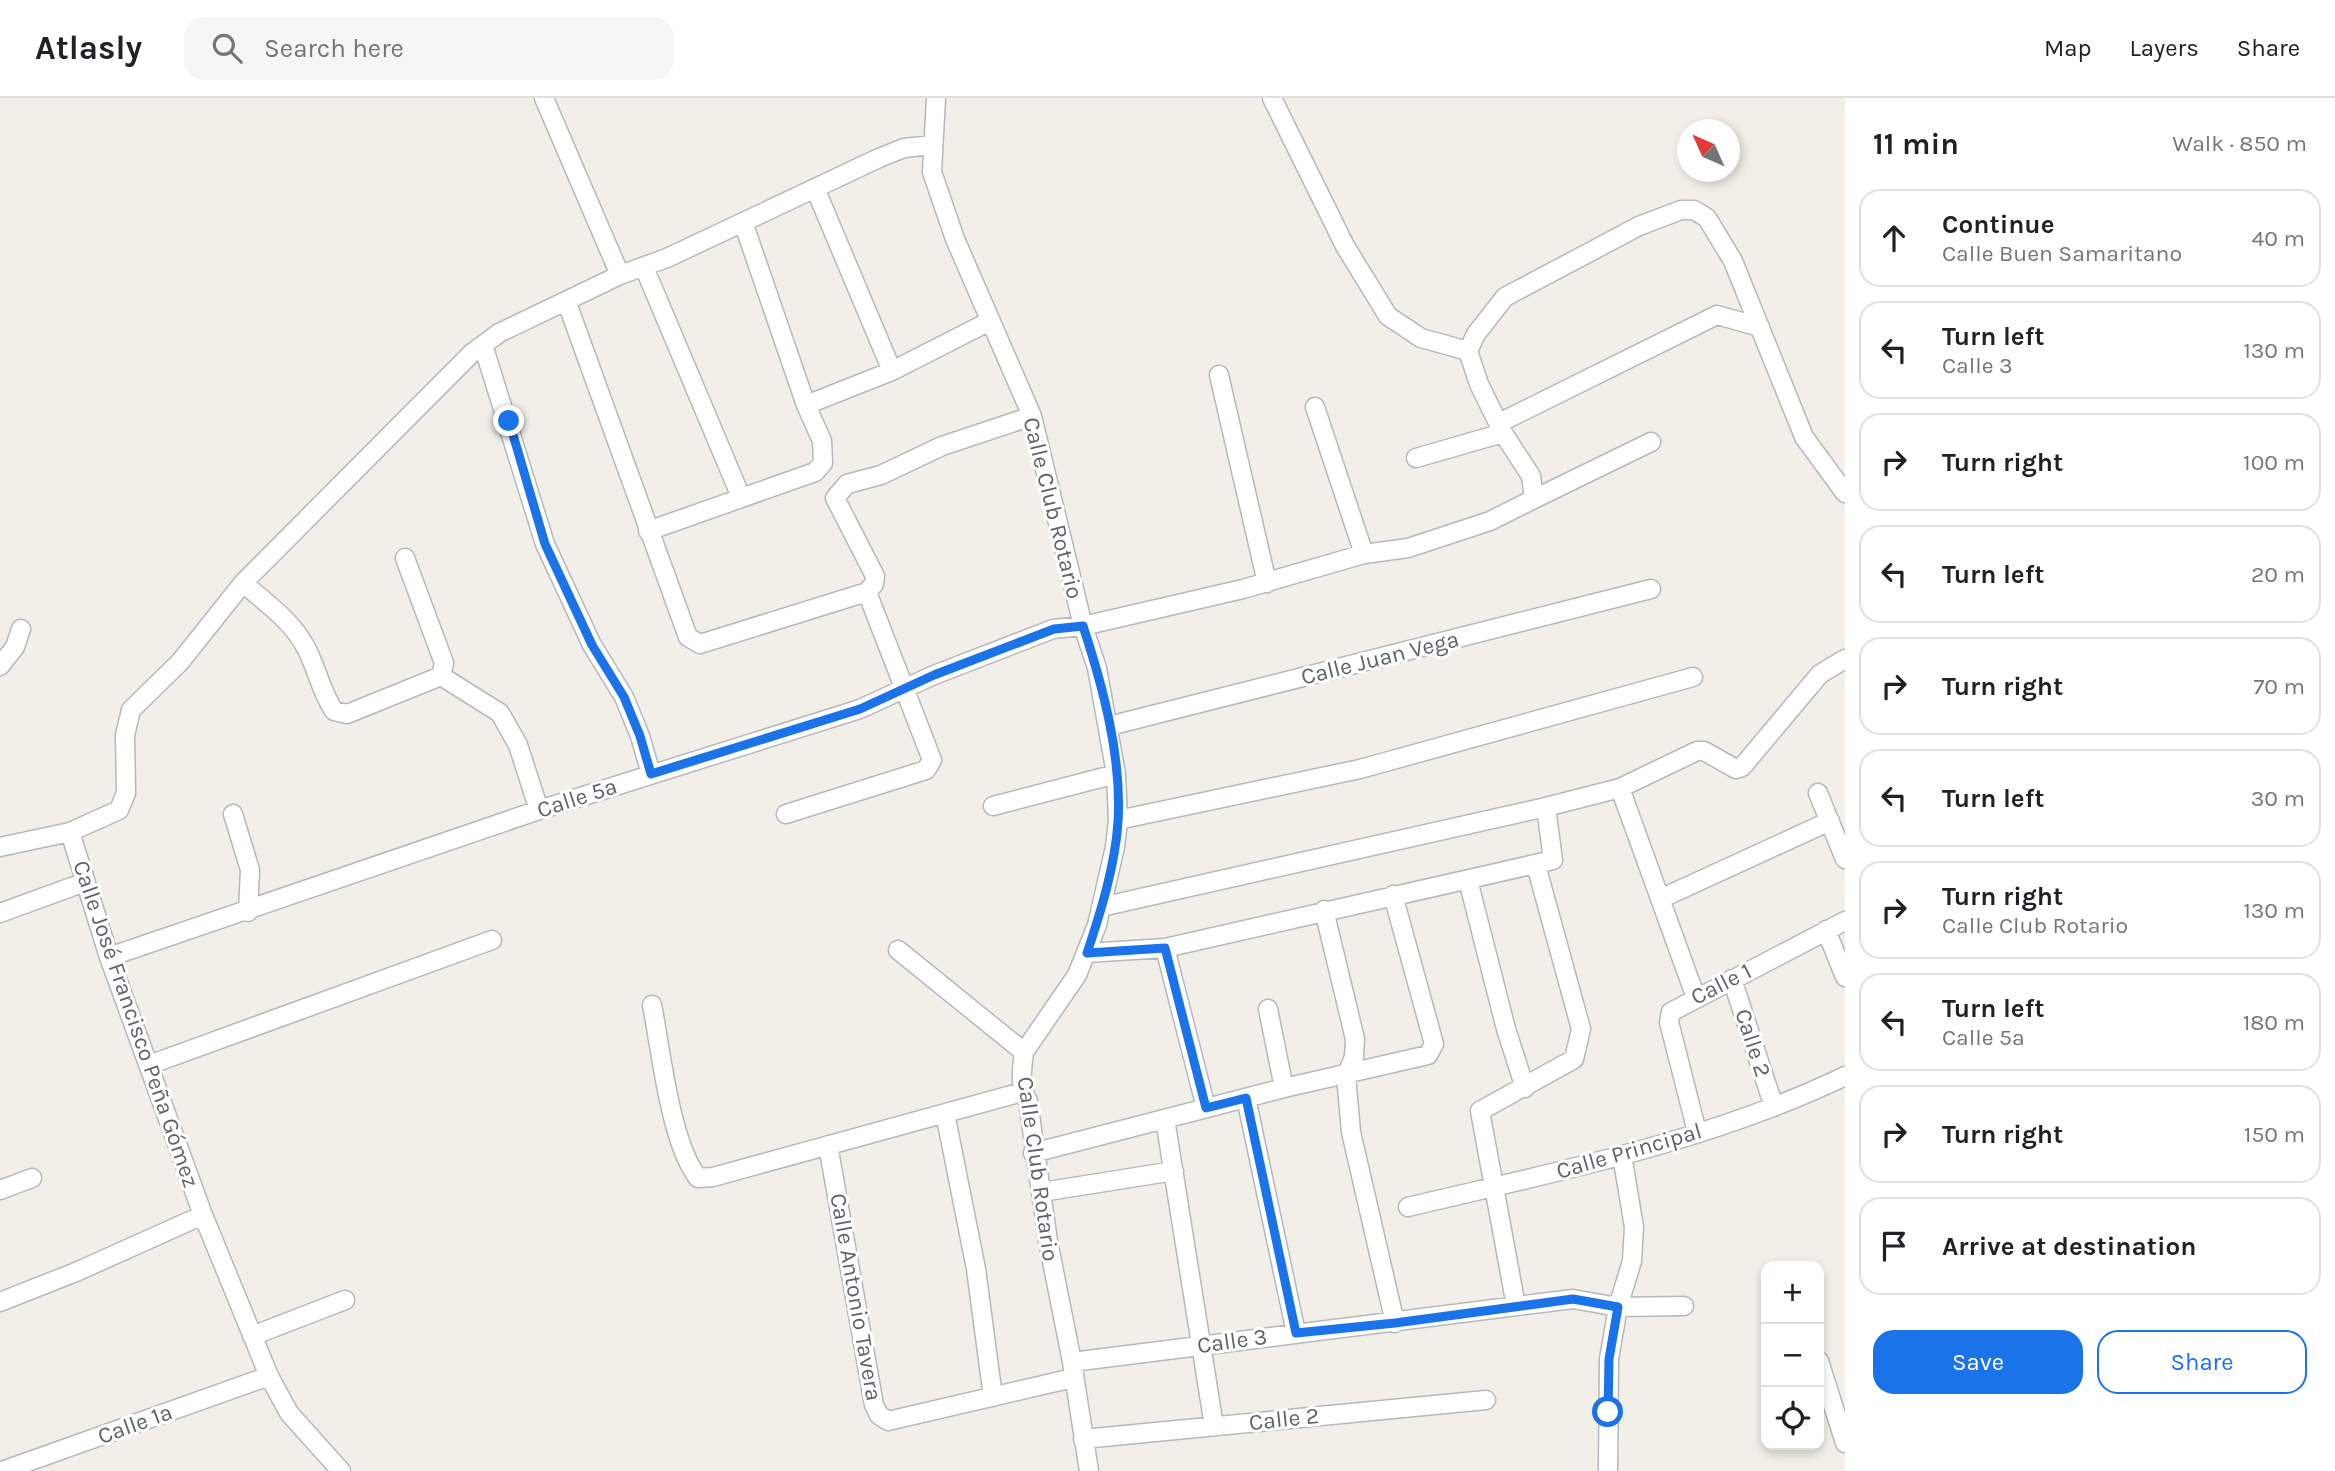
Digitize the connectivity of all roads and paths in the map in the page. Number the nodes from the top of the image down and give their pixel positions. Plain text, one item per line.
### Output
1 (544, 98) edge
2 (936, 98) edge
3 (1272, 98) edge
4 (932, 145) junction
5 (815, 188) junction
6 (743, 222) junction
7 (644, 267) junction
8 (620, 275) junction
9 (568, 303) junction
10 (989, 321) junction
11 (1760, 327) junction
12 (483, 345) junction
13 (1468, 351) junction
14 (892, 371) junction
15 (1219, 374) dead end
16 (806, 405) junction
17 (1315, 407) dead end
18 (1031, 416) junction
19 (1501, 428) junction
20 (1651, 442) dead end
21 (1416, 458) dead end
22 (823, 463) junction
23 (839, 490) junction
24 (1844, 491) edge
25 (741, 497) junction
26 (1534, 499) junction
27 (648, 531) junction
28 (1364, 554) junction
29 (405, 558) dead end
30 (243, 583) junction
31 (1267, 583) junction
32 (1651, 589) dead end
33 (867, 592) junction
34 (1083, 626) junction
35 (21, 629) dead end
36 (1845, 659) edge
37 (0, 666) edge
38 (441, 676) junction
39 (1693, 677) dead end
40 (903, 689) junction
41 (1108, 726) junction
42 (651, 774) junction
43 (1116, 774) junction
44 (1620, 788) junction
45 (1818, 793) dead end
46 (993, 806) dead end
47 (1546, 807) junction
48 (539, 810) junction
49 (233, 814) dead end
50 (786, 814) dead end
51 (1118, 820) junction
52 (1830, 821) junction
53 (70, 832) junction
54 (0, 847) edge
55 (1845, 859) edge
56 (1536, 865) junction
57 (1468, 880) junction
58 (85, 882) junction
59 (1393, 895) junction
60 (1660, 899) junction
61 (1101, 907) junction
62 (1324, 910) junction
63 (248, 912) junction
64 (0, 913) edge
65 (1845, 921) edge
66 (1826, 930) junction
67 (492, 940) dead end
68 (1165, 948) junction
69 (898, 950) dead end
70 (1087, 953) junction
71 (109, 957) junction
72 (1845, 977) edge
73 (1732, 979) junction
74 (1696, 998) junction
75 (652, 1005) dead end
76 (1268, 1009) dead end
77 (1024, 1052) junction
78 (149, 1065) junction
79 (1346, 1076) junction
80 (1845, 1076) edge
81 (1284, 1088) junction
82 (1525, 1088) junction
83 (1022, 1092) junction
84 (1246, 1098) junction
85 (1774, 1107) junction
86 (1206, 1108) junction
87 (945, 1113) junction
88 (1165, 1119) junction
89 (1697, 1132) junction
90 (828, 1145) junction
91 (1033, 1153) junction
92 (1622, 1155) junction
93 (1174, 1171) junction
94 (32, 1178) dead end
95 (1494, 1186) junction
96 (0, 1190) edge
97 (1042, 1192) junction
98 (1408, 1207) dead end
99 (203, 1215) junction
100 (345, 1300) dead end
101 (0, 1302) edge
102 (1516, 1306) junction
103 (1684, 1306) dead end
104 (1618, 1307) junction
105 (1395, 1323) junction
106 (1296, 1333) junction
107 (252, 1336) junction
108 (1202, 1345) junction
109 (1073, 1370) junction
110 (269, 1376) junction
111 (1824, 1377) edge
112 (993, 1397) junction
113 (1486, 1400) dead end
114 (1214, 1426) junction
115 (1083, 1439) junction
116 (1845, 1443) edge
117 (2, 1471) edge
118 (341, 1471) edge
119 (1089, 1471) edge
120 (1608, 1471) edge

1 - 8 street
2 - 4 street, Calle Club Rotario
3 - 13 street
4 - 5 street
4 - 10 street, Calle Club Rotario
5 - 6 street
5 - 14 street
6 - 7 street
6 - 16 street
7 - 8 street
7 - 25 street
8 - 9 street
9 - 12 street
9 - 27 street
10 - 14 street
10 - 18 street, Calle Club Rotario
11 - 13 street
11 - 19 street
11 - 24 street
12 - 30 street
12 - 42 street
13 - 19 street
14 - 16 street
15 - 31 street
16 - 22 street
17 - 28 street
18 - 23 street
18 - 34 street, Calle Club Rotario
19 - 21 street
19 - 26 street
20 - 26 street, Calle 5ª
22 - 23 street
22 - 25 street
23 - 33 street
25 - 27 street
26 - 28 street, Calle 5ª
27 - 33 street
28 - 31 street, Calle 5ª
29 - 38 street
30 - 38 street
30 - 53 street
31 - 34 street, Calle 5ª
32 - 41 street, Calle Juan Vega
33 - 40 street
34 - 40 street, Calle 5ª
34 - 41 street, Calle Club Rotario
35 - 37 street
36 - 44 street
38 - 48 street
39 - 51 street
40 - 42 street, Calle 5ª
40 - 50 street
41 - 43 street, Calle Club Rotario
42 - 48 street, Calle 5ª
43 - 46 street
43 - 51 street, Calle Club Rotario
44 - 47 street
44 - 60 street
45 - 52 street
47 - 56 street
47 - 61 street
48 - 63 street, Calle 5ª
49 - 63 street
51 - 61 street, Calle Club Rotario
52 - 55 street
52 - 60 street
53 - 54 street
53 - 58 street, Calle José Francisco Peña Gómez
56 - 57 street
56 - 82 street
57 - 59 street
57 - 82 street
58 - 64 street
58 - 71 street, Calle José Francisco Peña Gómez
59 - 62 street
59 - 79 street
60 - 74 street
61 - 70 street, Calle Club Rotario
62 - 68 street
62 - 79 street
63 - 71 street, Calle 5ª
65 - 66 street, Calle 1
66 - 72 street
66 - 73 street, Calle 1
67 - 78 street
68 - 70 street
68 - 86 street
69 - 77 street
70 - 77 street, Calle Club Rotario
71 - 78 street, Calle José Francisco Peña Gómez
73 - 74 street, Calle 1
73 - 85 street, Calle 2
74 - 89 street, Calle 1
75 - 90 street
76 - 81 street
77 - 83 street, Calle Club Rotario
78 - 99 street, Calle José Francisco Peña Gómez
79 - 81 street
79 - 105 street
80 - 85 street, Calle Principal
81 - 84 street
82 - 95 street
83 - 87 street
83 - 91 street, Calle Club Rotario
84 - 86 street
84 - 106 street
85 - 89 street, Calle Principal
86 - 88 street
87 - 90 street
87 - 112 street
88 - 91 street
88 - 93 street
89 - 92 street, Calle Principal
90 - 112 street, Calle Antonio Tavera
91 - 97 street, Calle Club Rotario
92 - 95 street, Calle Principal
92 - 104 street
93 - 97 street
93 - 108 street
94 - 96 street
95 - 98 street, Calle Principal
95 - 102 street
97 - 109 street, Calle Club Rotario
99 - 101 street
99 - 107 street, Calle José Francisco Peña Gómez
100 - 107 street
102 - 104 street, Calle 3
102 - 105 street, Calle 3
103 - 104 street, Calle 3
104 - 120 street
105 - 106 street, Calle 3
106 - 108 street, Calle 3
107 - 110 street, Calle José Francisco Peña Gómez
108 - 109 street, Calle 3
108 - 114 street
109 - 112 street, Calle Antonio Tavera
109 - 115 street, Calle Club Rotario
110 - 117 street, Calle 1ª
110 - 118 street, Calle José Francisco Peña Gómez
111 - 116 street
113 - 114 street, Calle 2
114 - 115 street, Calle 2
115 - 119 street, Calle Club Rotario

